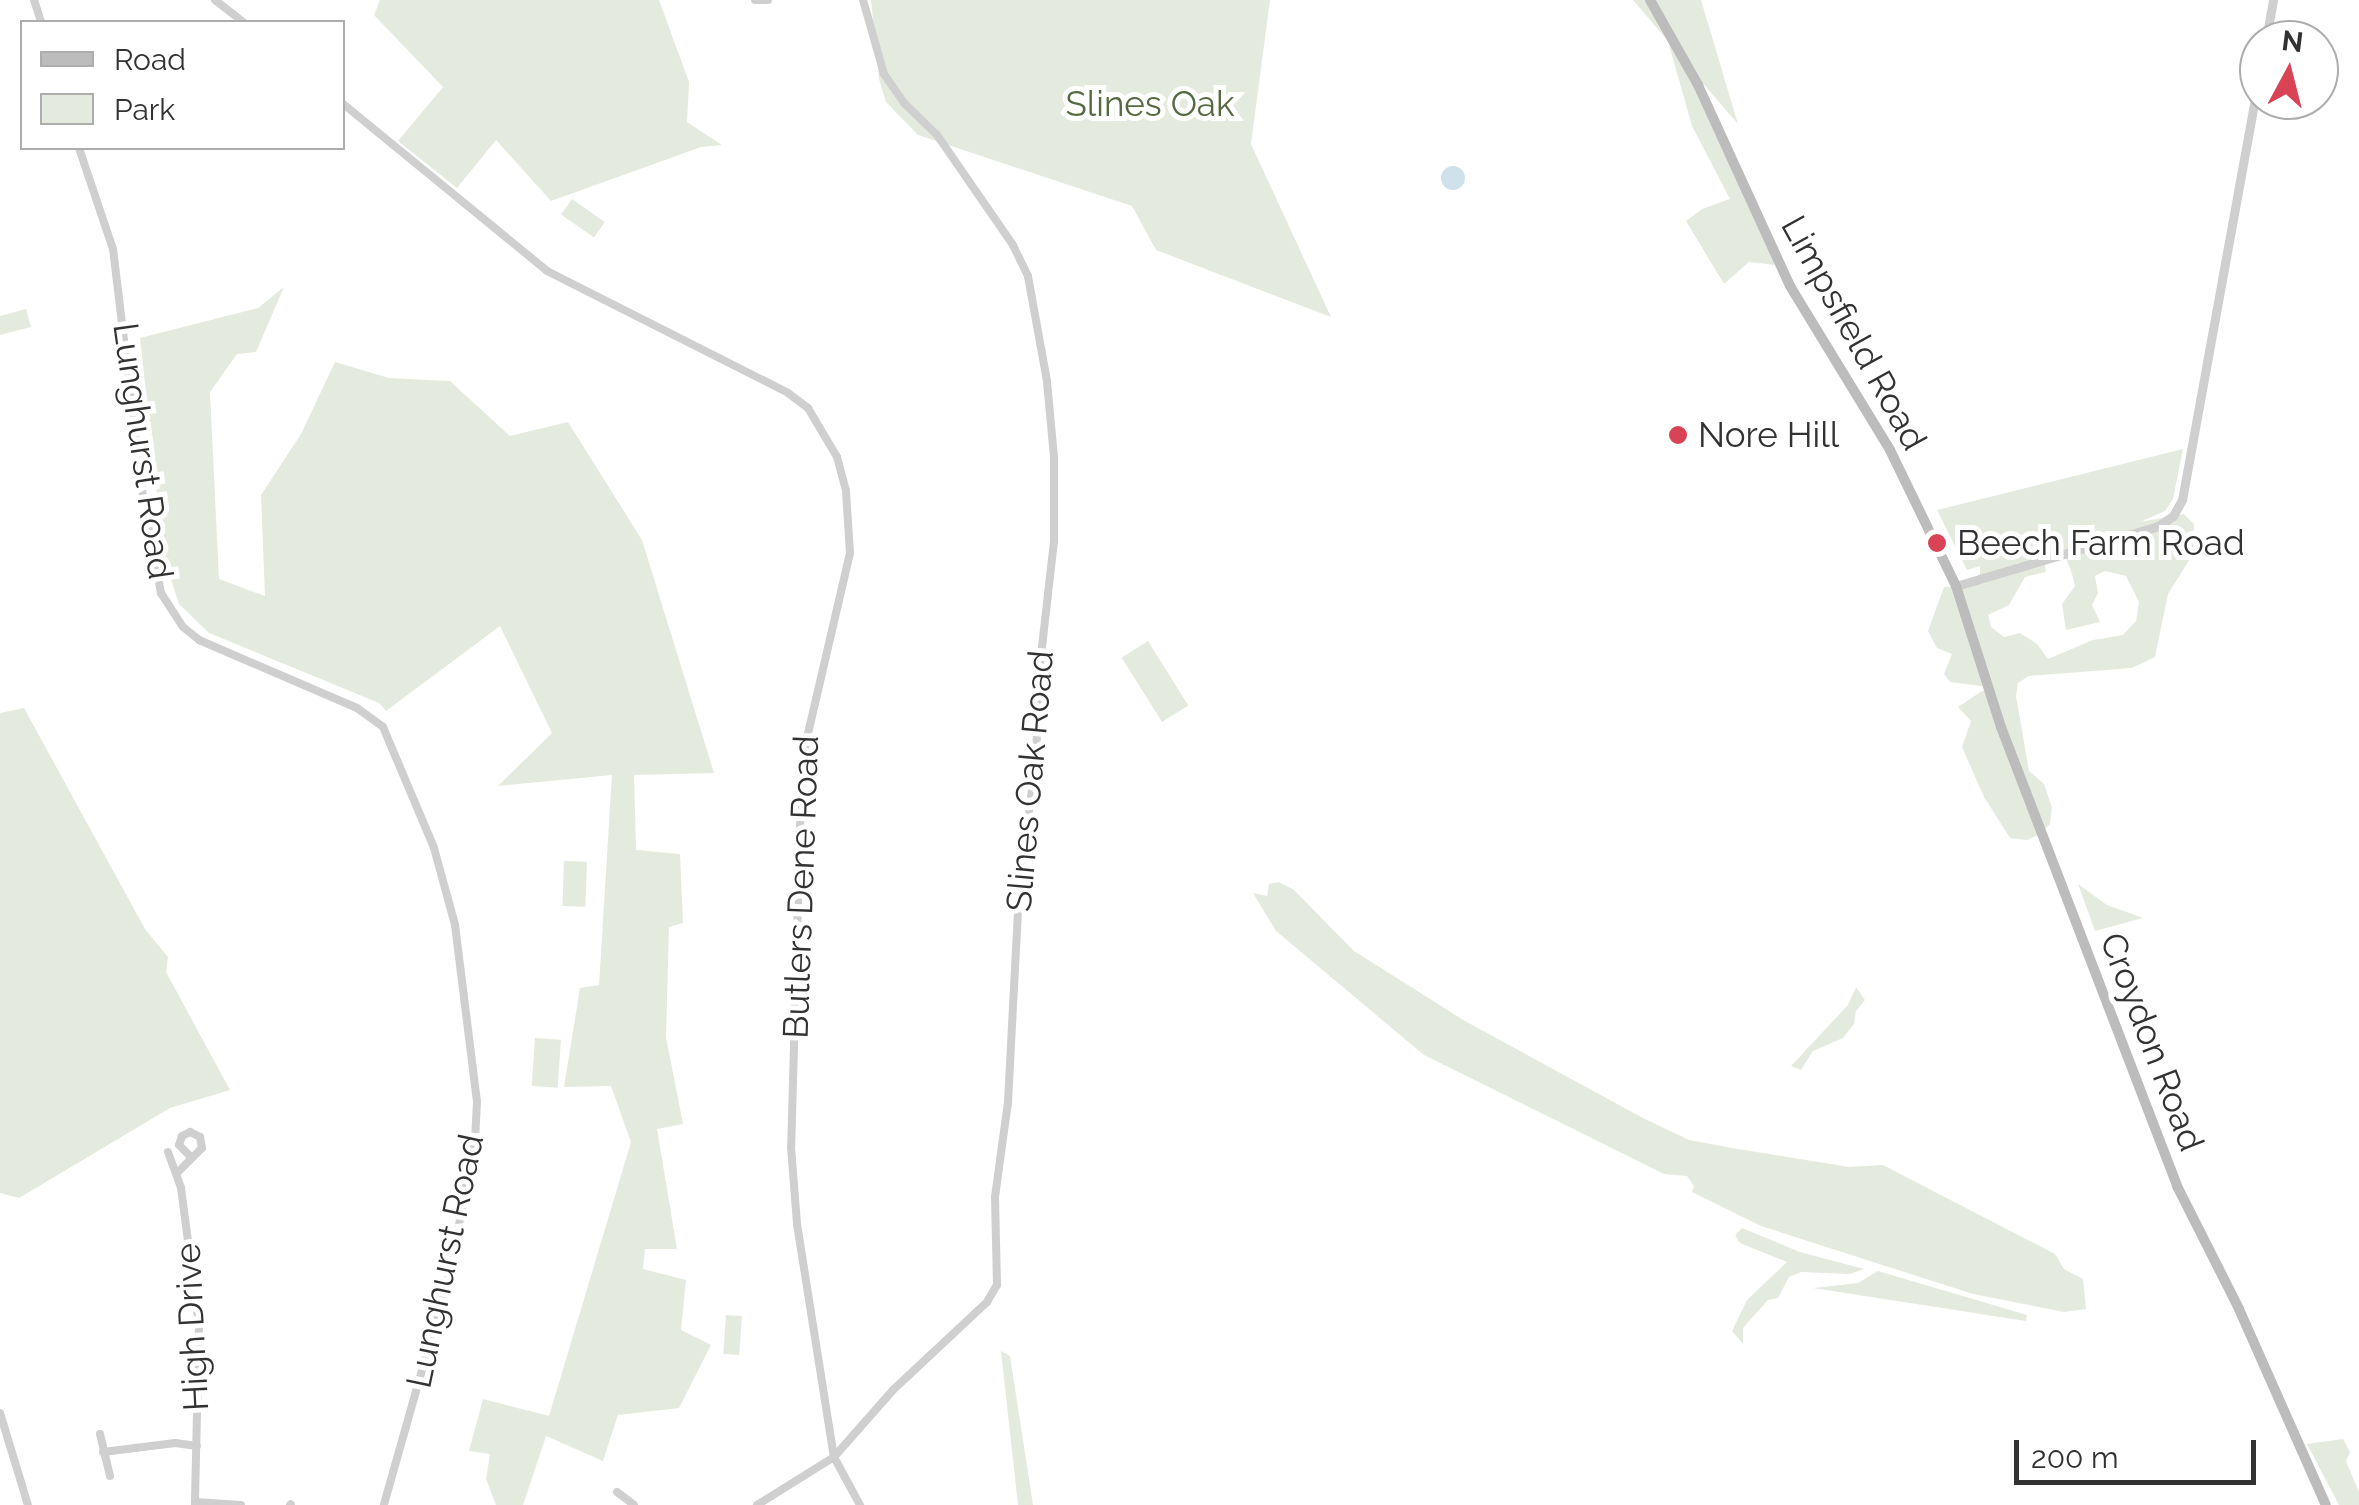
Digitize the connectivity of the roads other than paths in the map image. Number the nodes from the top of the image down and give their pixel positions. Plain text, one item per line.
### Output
1 (214, 0) edge
2 (754, 0) edge
3 (768, 0) edge
4 (862, 0) edge
5 (1650, 0) edge
6 (241, 20) edge
7 (345, 105) edge
8 (2251, 120) edge
9 (80, 150) edge
10 (1956, 586) junction
11 (168, 1152) dead end
12 (190, 1156) dead end
13 (177, 1173) junction
14 (0, 1413) edge
15 (100, 1434) dead end
16 (196, 1446) junction
17 (103, 1452) junction
18 (834, 1457) junction
19 (110, 1476) dead end
20 (616, 1492) dead end
21 (195, 1504) edge
22 (28, 1505) edge
23 (242, 1505) edge
24 (384, 1505) edge
25 (634, 1505) edge
26 (757, 1505) edge
27 (860, 1505) edge
28 (2326, 1505) edge

1 - 6 street
2 - 3 street
4 - 18 street, Slines Oak Road
5 - 10 main road, Limpsfield Road
7 - 18 street, Butlers Dene Road
8 - 10 street
9 - 24 street, Lunghurst Road
10 - 28 main road, Croydon Road
11 - 13 street, High Drive
12 - 13 street
13 - 16 street, High Drive
14 - 22 street
15 - 17 street
16 - 17 street
16 - 21 street, High Drive
17 - 19 street
18 - 26 street, Slines Oak Road
18 - 27 street, Butlers Dene Road
20 - 25 street
21 - 23 street

